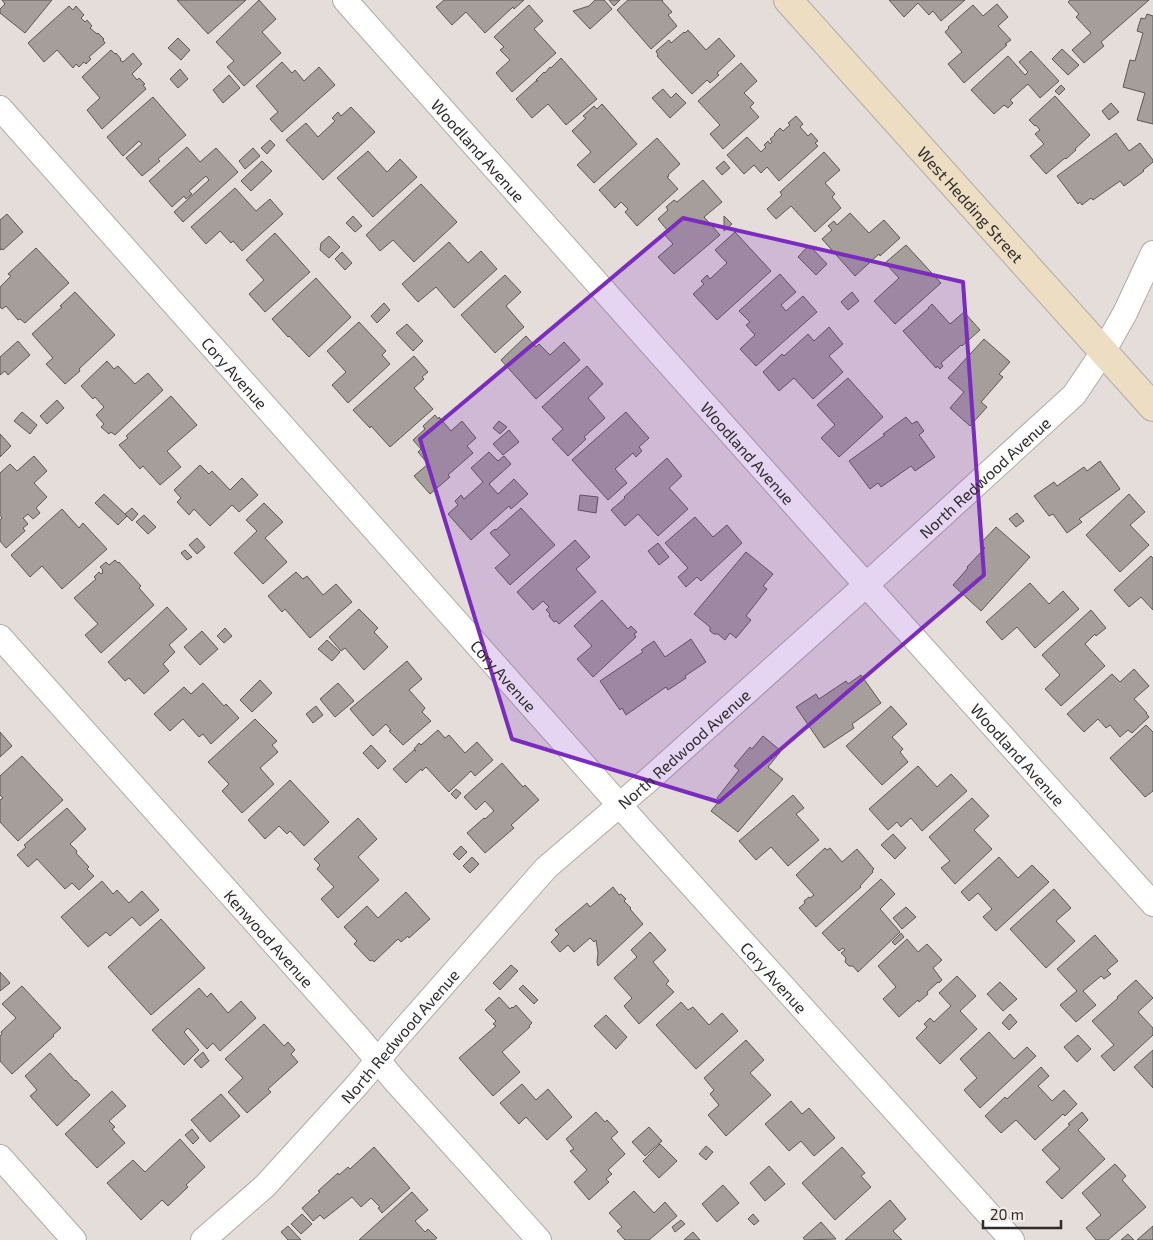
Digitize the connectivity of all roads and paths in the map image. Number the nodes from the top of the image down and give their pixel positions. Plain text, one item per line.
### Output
1 (345, 0) edge
2 (788, 0) edge
3 (0, 108) edge
4 (1153, 253) edge
5 (1103, 352) junction
6 (1153, 407) edge
7 (866, 585) junction
8 (0, 637) edge
9 (619, 804) junction
10 (1153, 904) edge
11 (378, 1060) junction
12 (0, 1157) edge
13 (74, 1240) edge
14 (203, 1240) edge
15 (539, 1240) edge
16 (1012, 1240) edge

1 - 7 street, Woodland Avenue
2 - 5 main road, West Hedding Street
3 - 9 street, Cory Avenue
4 - 5 street, North Redwood Avenue
5 - 6 main road, West Hedding Street
5 - 7 street, North Redwood Avenue
7 - 9 street, North Redwood Avenue
7 - 10 street, Woodland Avenue
8 - 11 street, Kenwood Avenue
9 - 11 street, North Redwood Avenue
9 - 16 street, Cory Avenue
11 - 14 street, North Redwood Avenue
11 - 15 street, Kenwood Avenue
12 - 13 street

